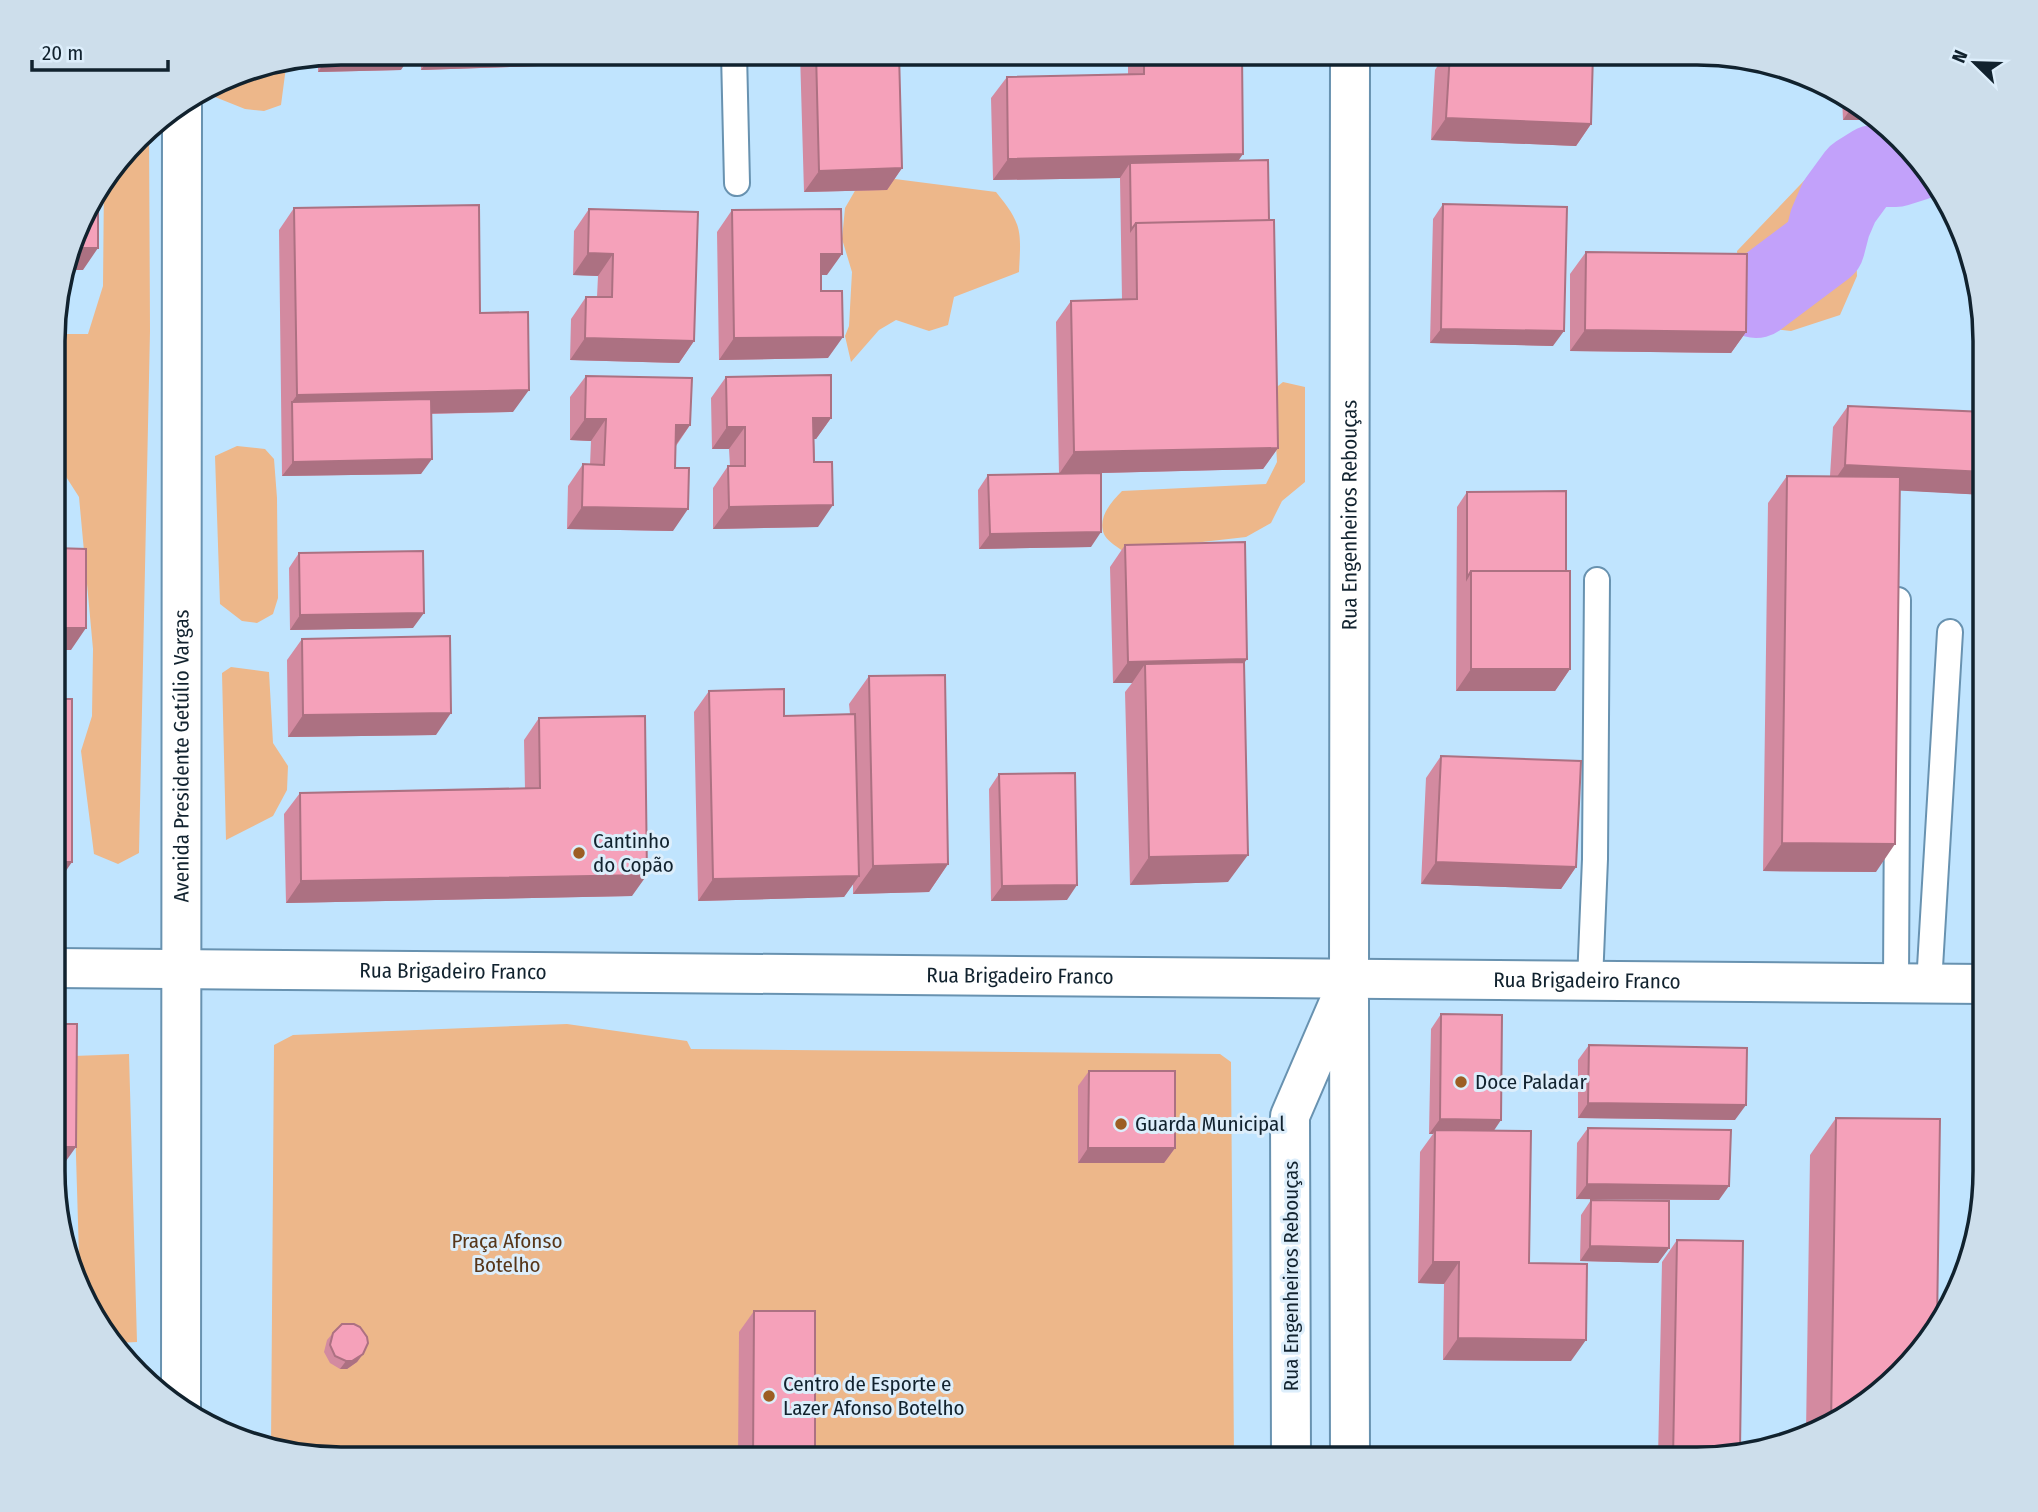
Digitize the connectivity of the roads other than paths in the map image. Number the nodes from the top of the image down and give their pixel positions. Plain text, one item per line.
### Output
1 (734, 65) edge
2 (1350, 65) edge
3 (182, 115) edge
4 (737, 183) dead end
5 (1899, 572) edge
6 (1597, 580) dead end
7 (1950, 632) dead end
8 (65, 968) edge
9 (181, 970) junction
10 (1349, 979) junction
11 (1590, 981) junction
12 (1912, 984) junction
13 (1973, 984) edge
14 (181, 1396) edge
15 (1291, 1447) edge
16 (1350, 1447) edge

1 - 4 lane
2 - 10 main road, Rua Engenheiros Rebouças
3 - 9 main road, Avenida Presidente Getúlio Vargas
5 - 12 lane
6 - 11 lane
7 - 12 lane
8 - 9 main road, Rua Brigadeiro Franco
9 - 10 main road, Rua Brigadeiro Franco
9 - 14 main road, Avenida Presidente Getúlio Vargas
10 - 11 main road, Rua Brigadeiro Franco
10 - 15 main road, Rua Engenheiros Rebouças
10 - 16 main road, Rua Engenheiros Rebouças
11 - 12 main road, Rua Brigadeiro Franco
12 - 13 main road, Rua Brigadeiro Franco

